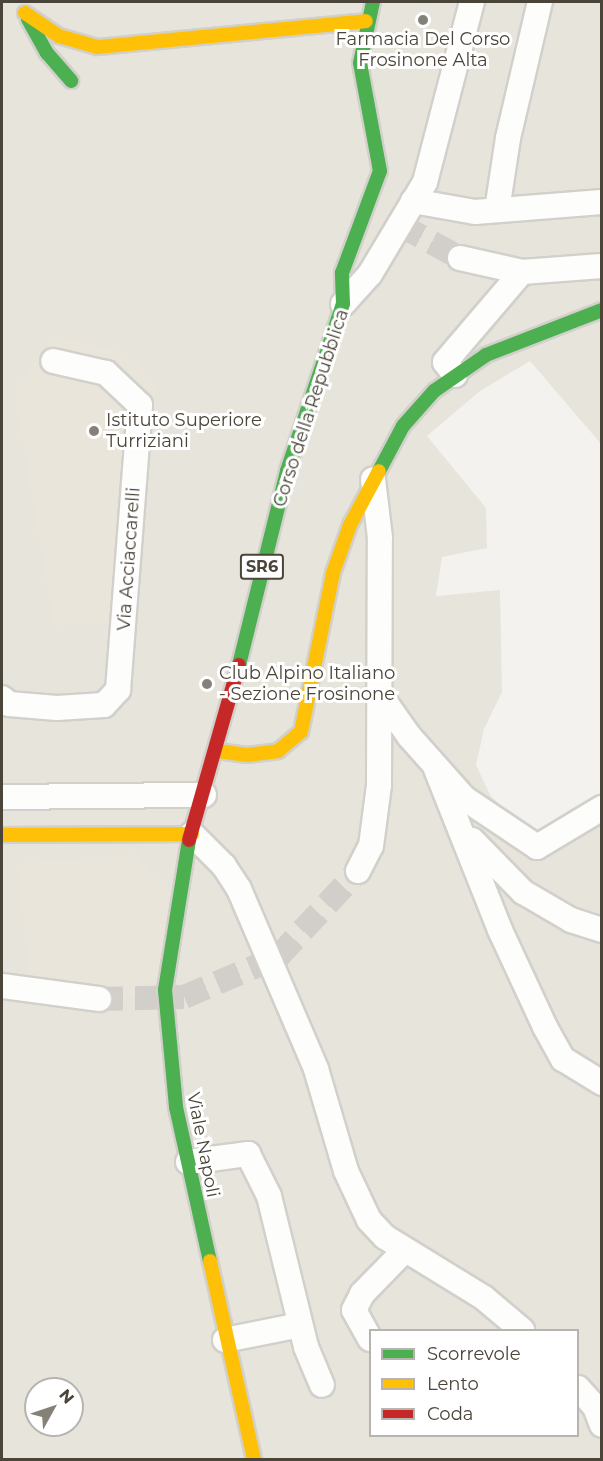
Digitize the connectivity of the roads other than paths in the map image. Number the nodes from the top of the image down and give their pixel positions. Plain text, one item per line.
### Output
1 (373, 2) edge
2 (472, 2) edge
3 (540, 2) edge
4 (22, 7) edge
5 (366, 21) junction
6 (71, 81) dead end
7 (413, 201) junction
8 (602, 202) edge
9 (496, 210) junction
10 (460, 258) tunnel mouth
11 (602, 266) edge
12 (522, 272) junction
13 (343, 304) junction
14 (602, 310) edge
15 (53, 361) dead end
16 (455, 375) junction
17 (373, 479) junction
18 (378, 692) junction
19 (2, 698) edge
20 (218, 751) junction
21 (436, 769) junction
22 (204, 795) junction
23 (2, 797) edge
24 (602, 808) edge
25 (453, 811) junction
26 (192, 834) junction
27 (2, 835) edge
28 (358, 871) tunnel mouth
29 (602, 930) edge
30 (2, 986) edge
31 (99, 999) tunnel mouth
32 (602, 1083) edge
33 (188, 1162) junction
34 (405, 1250) junction
35 (300, 1325) junction
36 (521, 1329) edge
37 (369, 1337) edge
38 (225, 1340) junction
39 (322, 1385) dead end
40 (579, 1389) edge
41 (599, 1414) edge
42 (254, 1460) edge

1 - 5 main road
2 - 7 street, Corso della Repubblica / SR6
3 - 9 street
4 - 5 main road
4 - 6 main road
5 - 13 main road
7 - 9 street
7 - 13 street, Corso della Repubblica / SR6
8 - 9 street
10 - 12 street
11 - 12 street
12 - 16 street
13 - 20 main road, Corso della Repubblica / SR6
14 - 16 main road
15 - 19 street, Via Acciaccarelli
16 - 17 main road
17 - 18 street
17 - 20 main road
18 - 21 street
18 - 28 street
20 - 22 main road, Corso della Repubblica / SR6
21 - 24 street
21 - 25 street
22 - 23 street
22 - 26 main road, Corso della Repubblica / SR6
25 - 29 street
25 - 32 street
26 - 27 main road
26 - 33 main road, Viale Napoli
26 - 34 street
30 - 31 street
33 - 35 street
33 - 38 main road, Viale Napoli
34 - 36 street
34 - 37 street
35 - 38 street
35 - 39 street
38 - 42 main road, Viale Napoli
40 - 41 street

